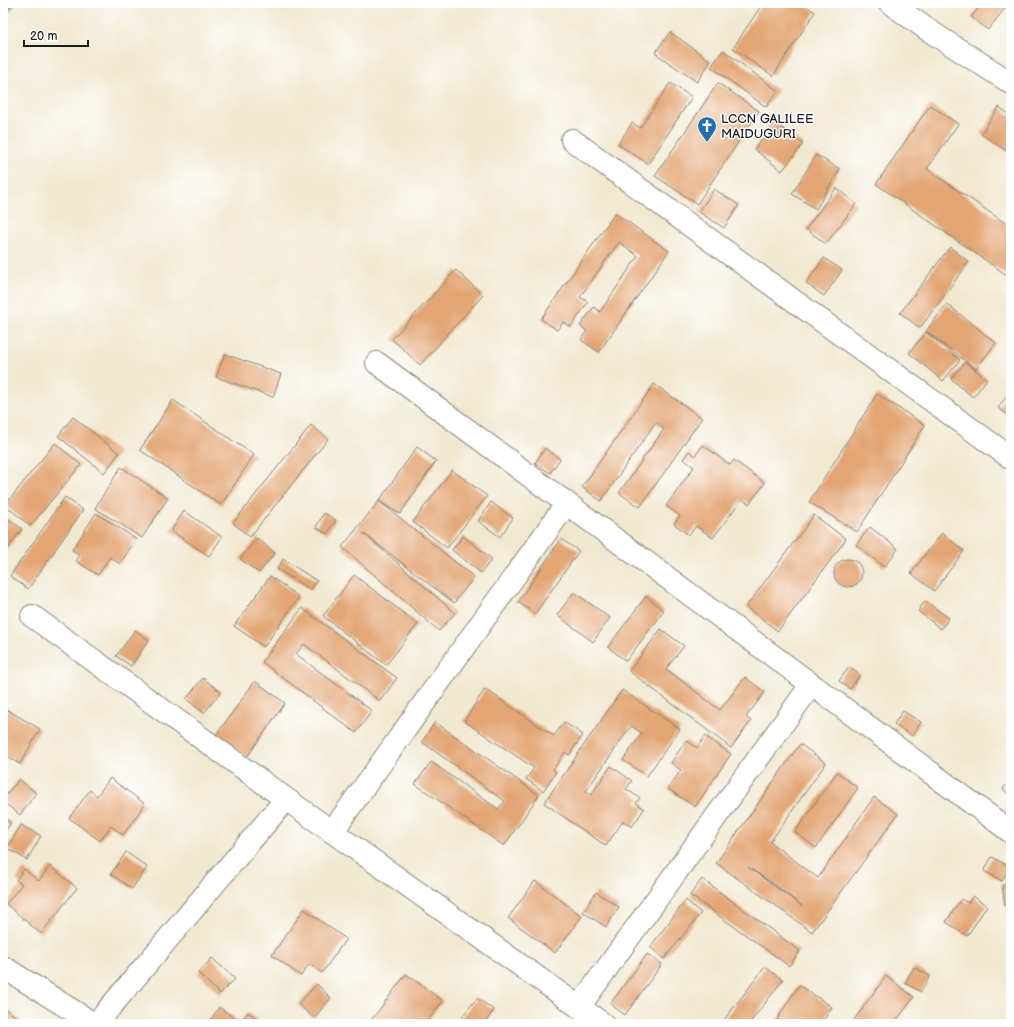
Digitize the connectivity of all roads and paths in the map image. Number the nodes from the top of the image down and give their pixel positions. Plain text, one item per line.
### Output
1 (890, 3) edge
2 (1011, 83) edge
3 (572, 140) dead end
4 (377, 363) dead end
5 (1011, 458) edge
6 (567, 503) junction
7 (32, 616) dead end
8 (811, 684) junction
9 (286, 799) junction
10 (332, 832) junction
11 (1011, 832) edge
12 (3, 967) edge
13 (580, 1007) junction
14 (95, 1024) edge
15 (603, 1024) edge

1 - 2 street
3 - 5 street
4 - 6 street
6 - 8 street
6 - 10 street
7 - 9 street
8 - 11 street
8 - 13 street
9 - 10 street
9 - 14 street
10 - 13 street
12 - 14 street
13 - 15 street

